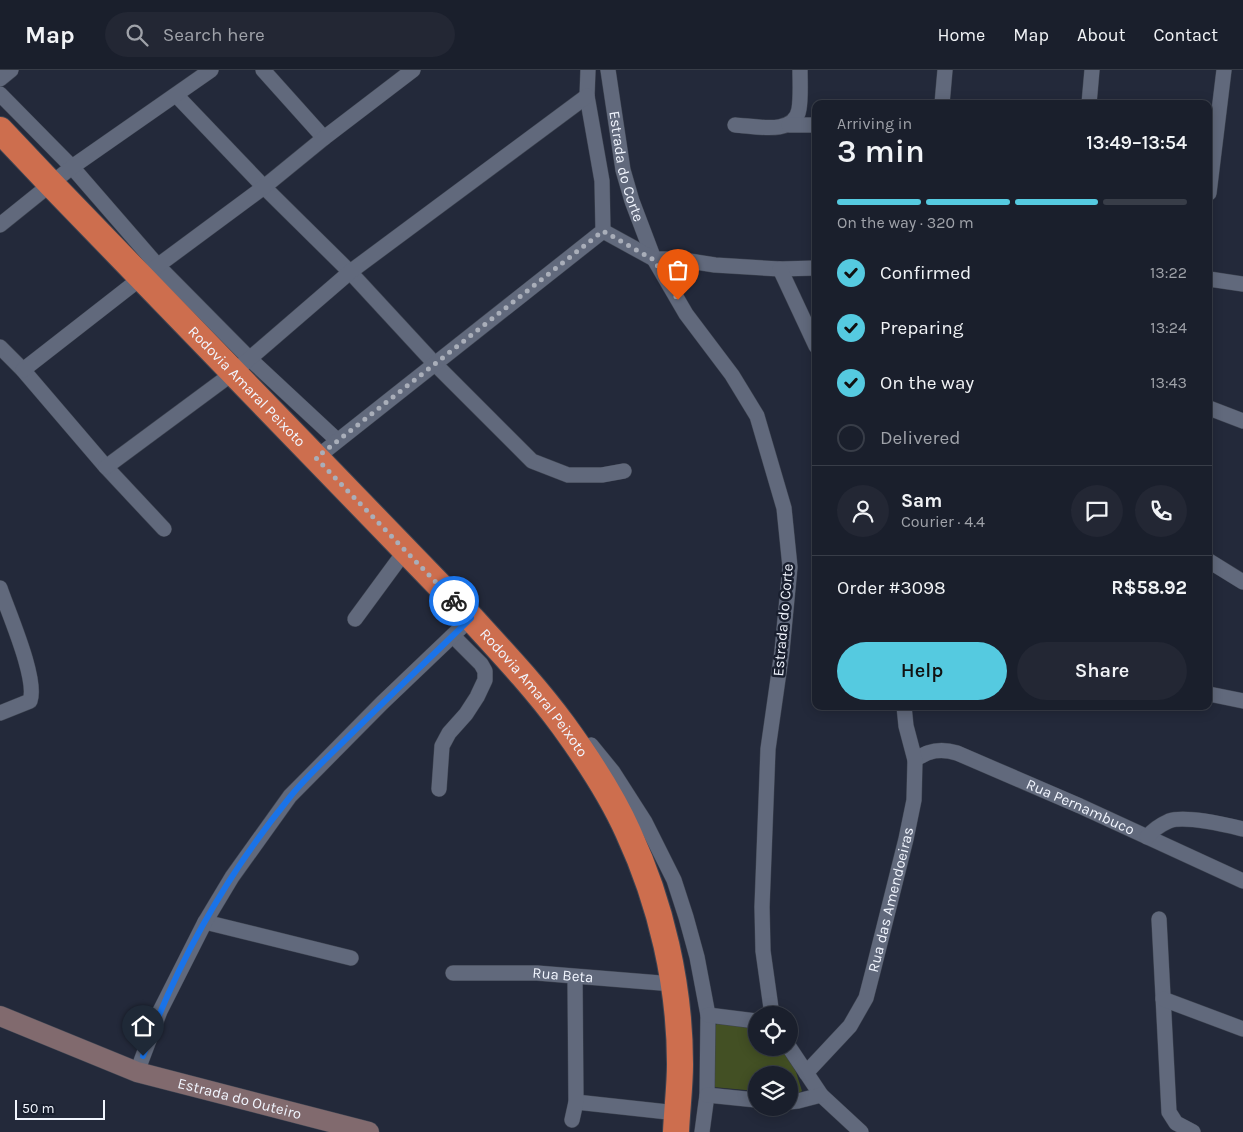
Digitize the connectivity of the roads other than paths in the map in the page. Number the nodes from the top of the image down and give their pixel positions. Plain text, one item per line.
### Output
1 (11, 70) edge
2 (211, 70) edge
3 (263, 70) edge
4 (413, 70) edge
5 (588, 70) edge
6 (608, 70) edge
7 (800, 70) edge
8 (945, 70) edge
9 (1092, 70) edge
10 (1224, 70) edge
11 (0, 79) edge
12 (0, 94) edge
13 (176, 95) junction
14 (588, 96) junction
15 (942, 100) edge
16 (1089, 100) edge
17 (735, 125) dead end
18 (789, 125) junction
19 (812, 125) edge
20 (0, 130) edge
21 (324, 138) junction
22 (72, 167) junction
23 (1212, 168) edge
24 (52, 185) junction
25 (264, 187) junction
26 (0, 225) edge
27 (603, 231) junction
28 (654, 260) junction
29 (812, 268) edge
30 (780, 269) junction
31 (150, 272) junction
32 (350, 272) junction
33 (1212, 279) edge
34 (1243, 284) edge
35 (812, 337) edge
36 (0, 347) edge
37 (435, 364) junction
38 (241, 366) junction
39 (23, 370) junction
40 (1212, 409) edge
41 (1243, 421) edge
42 (338, 440) junction
43 (316, 458) junction
44 (106, 467) junction
45 (624, 471) dead end
46 (164, 529) dead end
47 (405, 551) junction
48 (1212, 563) edge
49 (1243, 582) edge
50 (0, 588) edge
51 (355, 619) dead end
52 (462, 627) junction
53 (1212, 695) edge
54 (1243, 701) edge
55 (904, 710) edge
56 (0, 713) edge
57 (563, 724) junction
58 (915, 760) junction
59 (438, 789) dead end
60 (1243, 829) edge
61 (1147, 837) junction
62 (1243, 881) edge
63 (1160, 919) dead end
64 (205, 922) junction
65 (350, 958) dead end
66 (453, 973) dead end
67 (575, 977) junction
68 (673, 984) junction
69 (1163, 999) junction
70 (771, 1006) edge
71 (708, 1015) junction
72 (0, 1016) edge
73 (748, 1020) edge
74 (1243, 1029) edge
75 (795, 1056) edge
76 (137, 1072) junction
77 (806, 1074) junction
78 (707, 1095) junction
79 (821, 1095) junction
80 (748, 1099) edge
81 (798, 1101) edge
82 (576, 1102) junction
83 (572, 1120) dead end
84 (676, 1122) edge
85 (368, 1132) edge
86 (702, 1132) edge
87 (862, 1132) edge
88 (1193, 1132) edge

1 - 11 street
2 - 13 street
3 - 21 street
4 - 21 street
5 - 14 street
6 - 28 street, Estrada do Corte
7 - 18 street
8 - 15 street
9 - 16 street
10 - 23 street
12 - 22 street
13 - 22 street
13 - 25 street
14 - 27 street
14 - 32 street
17 - 18 street
18 - 19 street
20 - 24 highway, Rodovia Amaral Peixoto
21 - 25 street
22 - 24 street
22 - 31 street
24 - 26 street
24 - 31 highway, Rodovia Amaral Peixoto
25 - 31 street
25 - 32 street
27 - 28 street, Estrada do Corte
27 - 37 street
28 - 30 street
28 - 70 street, Estrada do Corte
29 - 30 street
30 - 35 street
31 - 38 highway, Rodovia Amaral Peixoto
31 - 39 street
32 - 37 street
32 - 38 street
33 - 34 street
36 - 39 street
37 - 42 street
37 - 45 street
38 - 42 street
38 - 43 highway, Rodovia Amaral Peixoto
38 - 44 street
39 - 44 street
40 - 41 street
42 - 43 street
43 - 47 highway, Rodovia Amaral Peixoto
44 - 46 street
47 - 51 street
47 - 52 highway, Rodovia Amaral Peixoto
48 - 49 street
50 - 56 street
52 - 57 highway, Rodovia Amaral Peixoto
52 - 59 street
52 - 64 street
53 - 54 street
55 - 58 street, Rua das Amendoeiras
57 - 68 highway, Rodovia Amaral Peixoto
57 - 71 street
58 - 61 street, Rua Pernambuco
58 - 77 street, Rua das Amendoeiras
60 - 61 street
61 - 62 street, Rua Pernambuco
63 - 69 street
64 - 65 street
64 - 76 street
66 - 67 street, Rua Beta
67 - 68 street, Rua Beta
67 - 82 street
68 - 84 highway, Rodovia Amaral Peixoto
69 - 74 street
69 - 88 street
71 - 73 street
71 - 78 street
72 - 76 street, Estrada do Outeiro
75 - 77 street
76 - 85 street, Estrada do Outeiro
77 - 79 street
78 - 80 street
78 - 86 street
79 - 81 street
79 - 87 street
82 - 83 street
82 - 84 street

